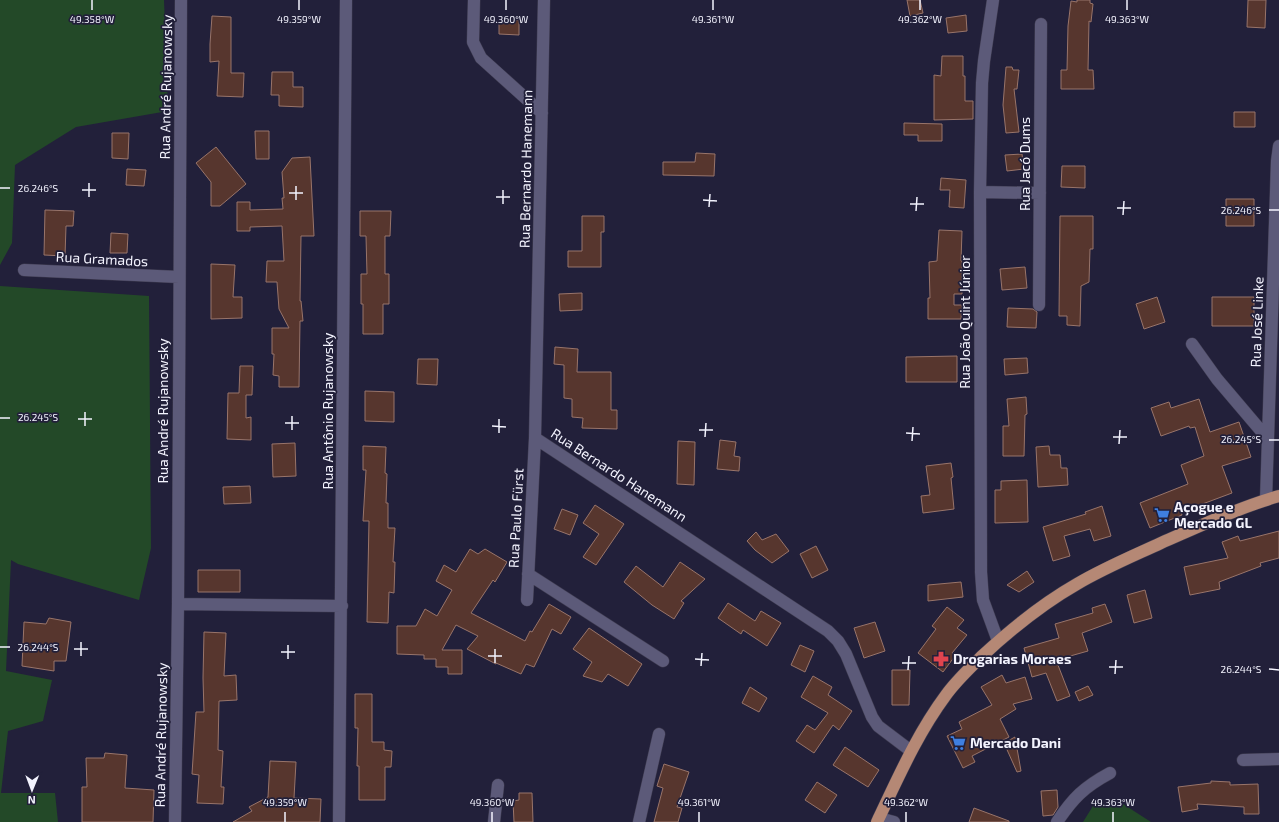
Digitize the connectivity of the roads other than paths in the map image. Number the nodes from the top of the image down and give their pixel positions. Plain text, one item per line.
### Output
1 (181, 0) edge
2 (346, 0) edge
3 (474, 0) edge
4 (544, 0) edge
5 (993, 0) edge
6 (1041, 24) dead end
7 (542, 113) junction
8 (1279, 146) edge
9 (980, 192) junction
10 (1040, 193) junction
11 (24, 270) dead end
12 (179, 277) junction
13 (1039, 305) dead end
14 (1192, 344) dead end
15 (535, 438) junction
16 (1268, 439) junction
17 (1279, 496) edge
18 (1266, 500) junction
19 (528, 574) junction
20 (527, 600) dead end
21 (178, 604) junction
22 (342, 606) junction
23 (998, 642) junction
24 (663, 661) dead end
25 (659, 734) dead end
26 (911, 751) junction
27 (1279, 759) edge
28 (1243, 760) dead end
29 (1110, 773) dead end
30 (498, 785) dead end
31 (878, 820) edge
32 (175, 822) edge
33 (339, 822) edge
34 (494, 822) edge
35 (639, 822) edge
36 (894, 822) edge
37 (1057, 822) edge

1 - 12 street, Rua André Rujanowsky
2 - 22 street, Rua Antônio Rujanowsky
3 - 7 street
4 - 7 street, Rua Bernardo Hanemann
5 - 9 street, Rua João Quint Júnior
6 - 10 street, Rua Jacó Dums
7 - 15 street, Rua Bernardo Hanemann
8 - 16 street, Rua José Linke
9 - 10 street
9 - 23 street, Rua João Quint Júnior
10 - 13 street, Rua Jacó Dums
11 - 12 street, Rua Gramados
12 - 21 street, Rua André Rujanowsky
14 - 16 street
15 - 19 street, Rua Paulo Fürst
15 - 26 street, Rua Bernardo Hanemann
16 - 18 street, Rua José Linke
17 - 18 main road
18 - 23 main road
19 - 20 street, Rua Paulo Fürst
19 - 24 street
21 - 22 street
21 - 32 street, Rua André Rujanowsky
22 - 33 street, Rua Antônio Rujanowsky
23 - 26 main road
25 - 35 street
26 - 31 main road
27 - 28 street
29 - 37 street
30 - 34 street
31 - 36 street

